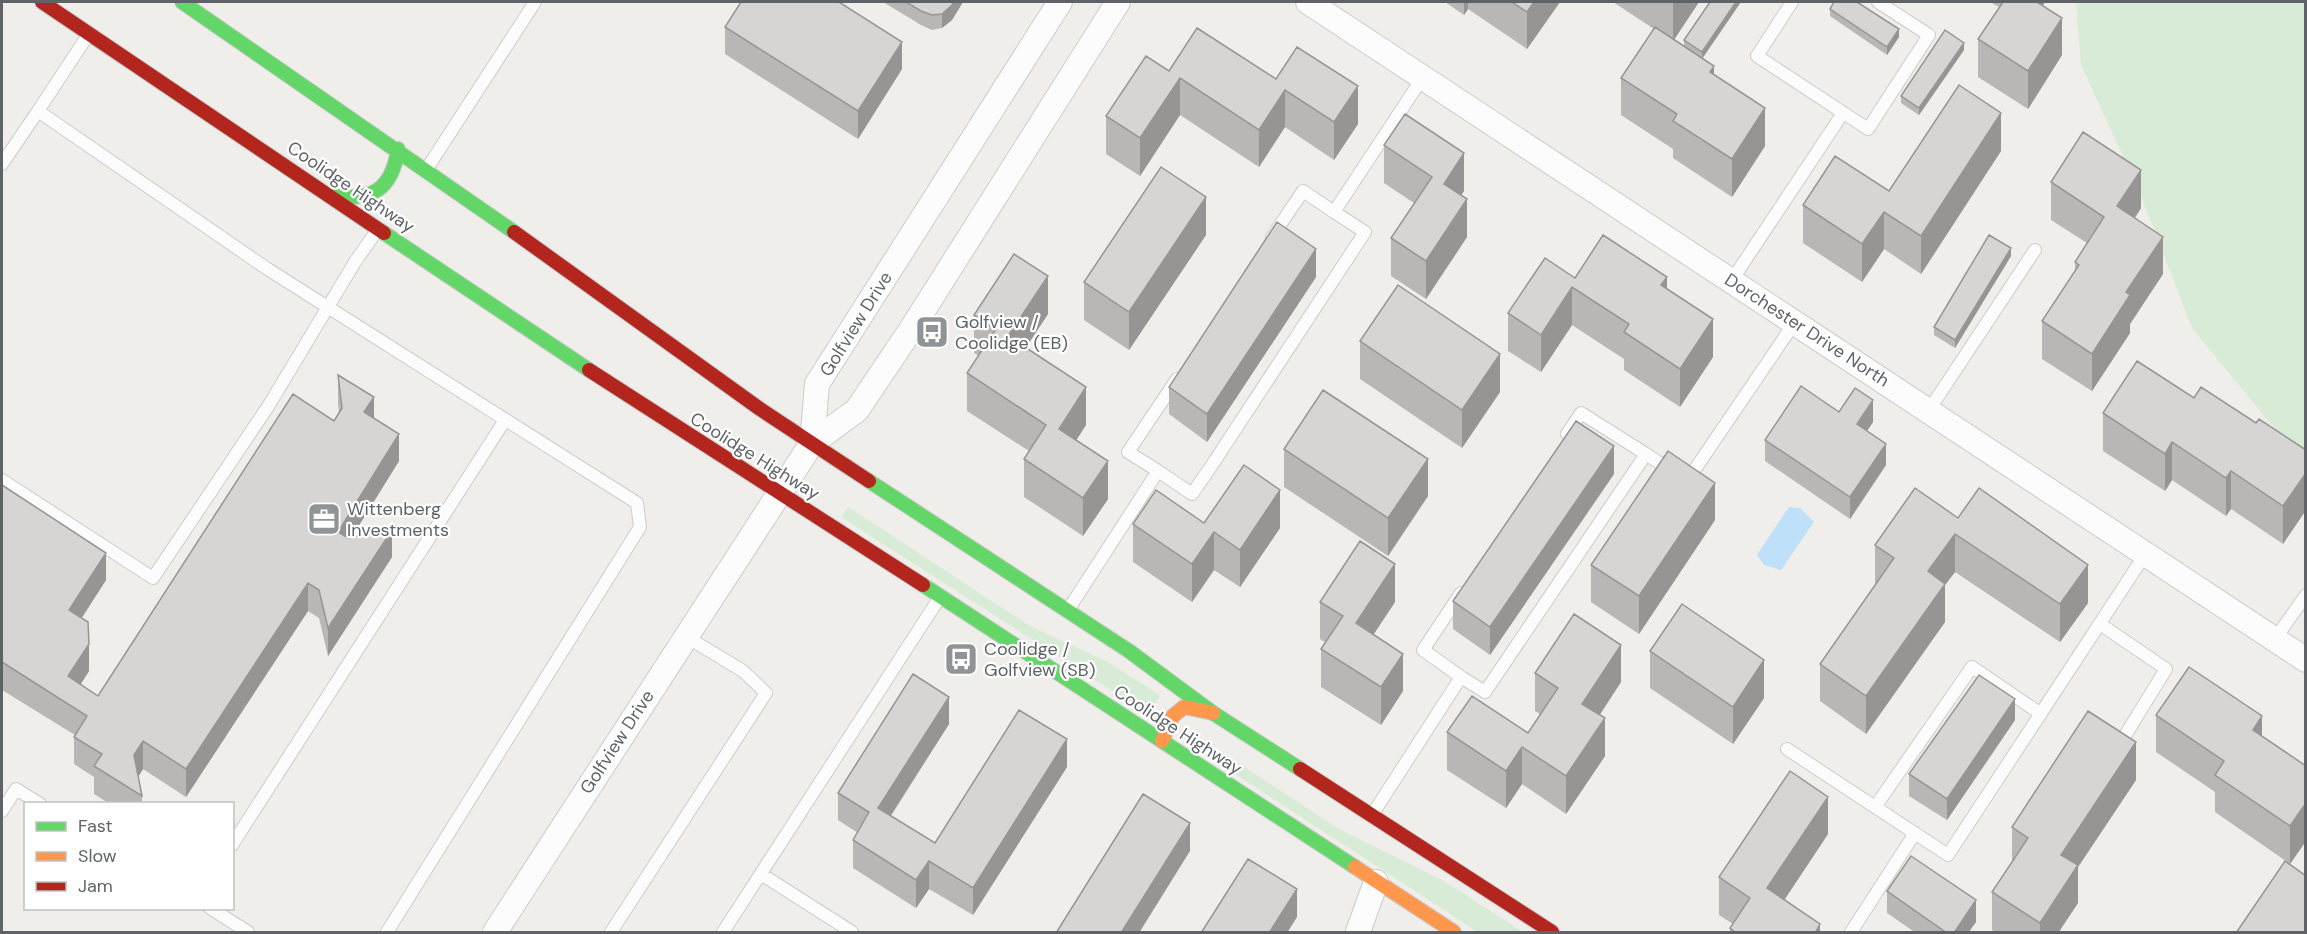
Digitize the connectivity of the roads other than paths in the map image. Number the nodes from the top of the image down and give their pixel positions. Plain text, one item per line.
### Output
1 (42, 2) edge
2 (182, 2) edge
3 (535, 2) edge
4 (1060, 2) edge
5 (1118, 2) edge
6 (1308, 2) edge
7 (1792, 2) edge
8 (1878, 2) edge
9 (89, 33) junction
10 (1423, 77) junction
11 (38, 111) junction
12 (1843, 113) junction
13 (398, 149) junction
14 (2, 164) edge
15 (427, 169) junction
16 (333, 196) junction
17 (1334, 212) junction
18 (379, 228) junction
19 (1265, 248) edge
20 (2035, 249) dead end
21 (1732, 280) junction
22 (328, 308) junction
23 (1795, 322) junction
24 (1186, 366) edge
25 (1929, 410) junction
26 (505, 420) junction
27 (812, 443) junction
28 (1560, 445) edge
29 (1646, 454) junction
30 (1158, 471) junction
31 (2, 480) edge
32 (779, 492) junction
33 (2146, 553) junction
34 (1467, 585) edge
35 (2306, 595) edge
36 (941, 596) junction
37 (1067, 611) junction
38 (2100, 624) junction
39 (685, 636) junction
40 (2275, 639) junction
41 (2306, 660) edge
42 (1461, 677) junction
43 (1214, 713) junction
44 (2041, 714) junction
45 (2126, 734) edge
46 (1162, 741) junction
47 (1787, 749) dead end
48 (37, 802) edge
49 (1875, 807) junction
50 (2, 811) edge
51 (1372, 816) junction
52 (1915, 833) junction
53 (234, 842) edge
54 (760, 874) junction
55 (1376, 882) junction
56 (212, 910) edge
57 (1429, 926) edge
58 (248, 933) edge
59 (387, 933) edge
60 (495, 933) edge
61 (611, 933) edge
62 (723, 933) edge
63 (852, 933) edge
64 (1358, 933) edge
65 (1454, 933) edge
66 (1552, 933) edge
67 (1851, 933) edge

1 - 9 main road, Coolidge Highway
2 - 13 main road, Coolidge Highway
3 - 15 lane
4 - 27 street, Golfview Drive
5 - 27 street
6 - 10 street, Dorchester Drive North
7 - 12 lane
8 - 12 lane
9 - 11 lane
9 - 16 main road, Coolidge Highway
10 - 17 lane
10 - 21 street, Dorchester Drive North
11 - 14 lane
11 - 22 lane
12 - 21 lane
13 - 15 main road, Coolidge Highway
13 - 16 main road
15 - 27 main road, Coolidge Highway
16 - 18 main road, Coolidge Highway
17 - 19 lane
17 - 30 lane
18 - 22 lane
18 - 32 main road, Coolidge Highway
20 - 25 lane
21 - 23 street, Dorchester Drive North
22 - 26 lane
22 - 31 lane
23 - 25 street, Dorchester Drive North
23 - 29 lane
24 - 30 lane
25 - 33 street, Dorchester Drive North
26 - 53 lane
26 - 59 lane
27 - 32 street, Golfview Drive
27 - 37 main road, Coolidge Highway
28 - 29 lane
29 - 42 lane
30 - 37 lane
32 - 36 main road, Coolidge Highway
32 - 39 street, Golfview Drive
33 - 38 lane
33 - 40 street, Dorchester Drive North
34 - 42 lane
35 - 40 lane
36 - 46 main road, Coolidge Highway
36 - 54 lane
37 - 43 main road, Coolidge Highway
38 - 44 lane
38 - 45 lane
39 - 60 street, Golfview Drive
39 - 61 lane
40 - 41 street, Dorchester Drive North
42 - 51 lane
43 - 46 main road
43 - 51 main road, Coolidge Highway
44 - 49 lane
44 - 52 lane
46 - 55 main road, Coolidge Highway
47 - 49 lane
48 - 50 lane
49 - 52 lane
51 - 66 main road, Coolidge Highway
52 - 67 lane
54 - 62 lane
54 - 63 lane
55 - 57 main road, Coolidge Highway
55 - 64 street
56 - 58 lane
57 - 65 main road, Coolidge Highway

